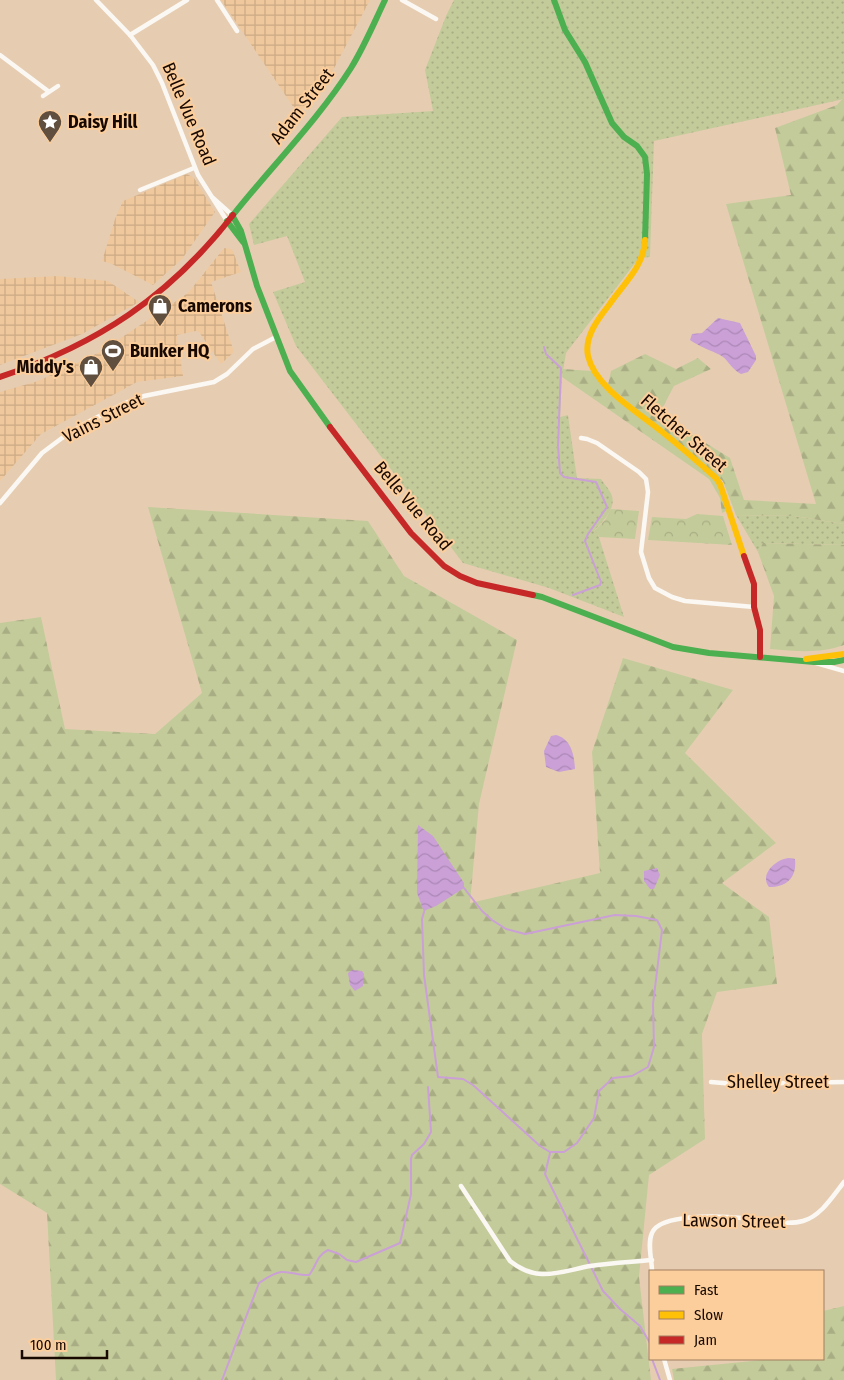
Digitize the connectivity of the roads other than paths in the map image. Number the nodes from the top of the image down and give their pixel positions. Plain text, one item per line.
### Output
1 (96, 0) edge
2 (187, 0) edge
3 (217, 0) edge
4 (385, 0) edge
5 (402, 0) edge
6 (554, 0) edge
7 (436, 19) dead end
8 (238, 31) dead end
9 (130, 35) junction
10 (0, 55) edge
11 (58, 86) dead end
12 (48, 91) junction
13 (43, 96) dead end
14 (194, 168) junction
15 (140, 190) dead end
16 (212, 197) junction
17 (232, 215) junction
18 (227, 221) junction
19 (242, 242) junction
20 (276, 336) junction
21 (0, 377) edge
22 (581, 438) dead end
23 (0, 503) edge
24 (754, 607) junction
25 (760, 657) junction
26 (842, 657) edge
27 (802, 660) junction
28 (814, 662) junction
29 (844, 669) edge
30 (711, 1082) dead end
31 (844, 1082) edge
32 (844, 1182) edge
33 (461, 1186) dead end
34 (652, 1260) junction
35 (652, 1270) edge
36 (664, 1360) edge
37 (670, 1380) edge

1 - 9 street, Belle Vue Road
2 - 9 street
3 - 8 street
4 - 17 street, Adam Street
5 - 7 street
6 - 24 street, Fletcher Street
9 - 14 street, Belle Vue Road
10 - 12 street
11 - 12 street
12 - 13 street
14 - 15 street
14 - 16 street, Belle Vue Road
16 - 17 street, Belle Vue Road
16 - 18 street, Belle Vue Road
17 - 18 street, Adam Street
17 - 19 street, Belle Vue Road
18 - 19 street, Belle Vue Road
18 - 21 street, Adam Street
19 - 20 street, Belle Vue Road
20 - 23 street, Vains Street
20 - 25 street, Belle Vue Road
22 - 24 street
24 - 25 street, Fletcher Street
25 - 27 street, Belle Vue Road
26 - 27 street, Belle Vue Road
26 - 28 street, Belle Vue Road
26 - 29 street
27 - 28 street, Belle Vue Road
28 - 29 street
30 - 31 street, Shelley Street
32 - 34 street, Lawson Street
33 - 34 street
34 - 35 street, Lawson Street
36 - 37 street

